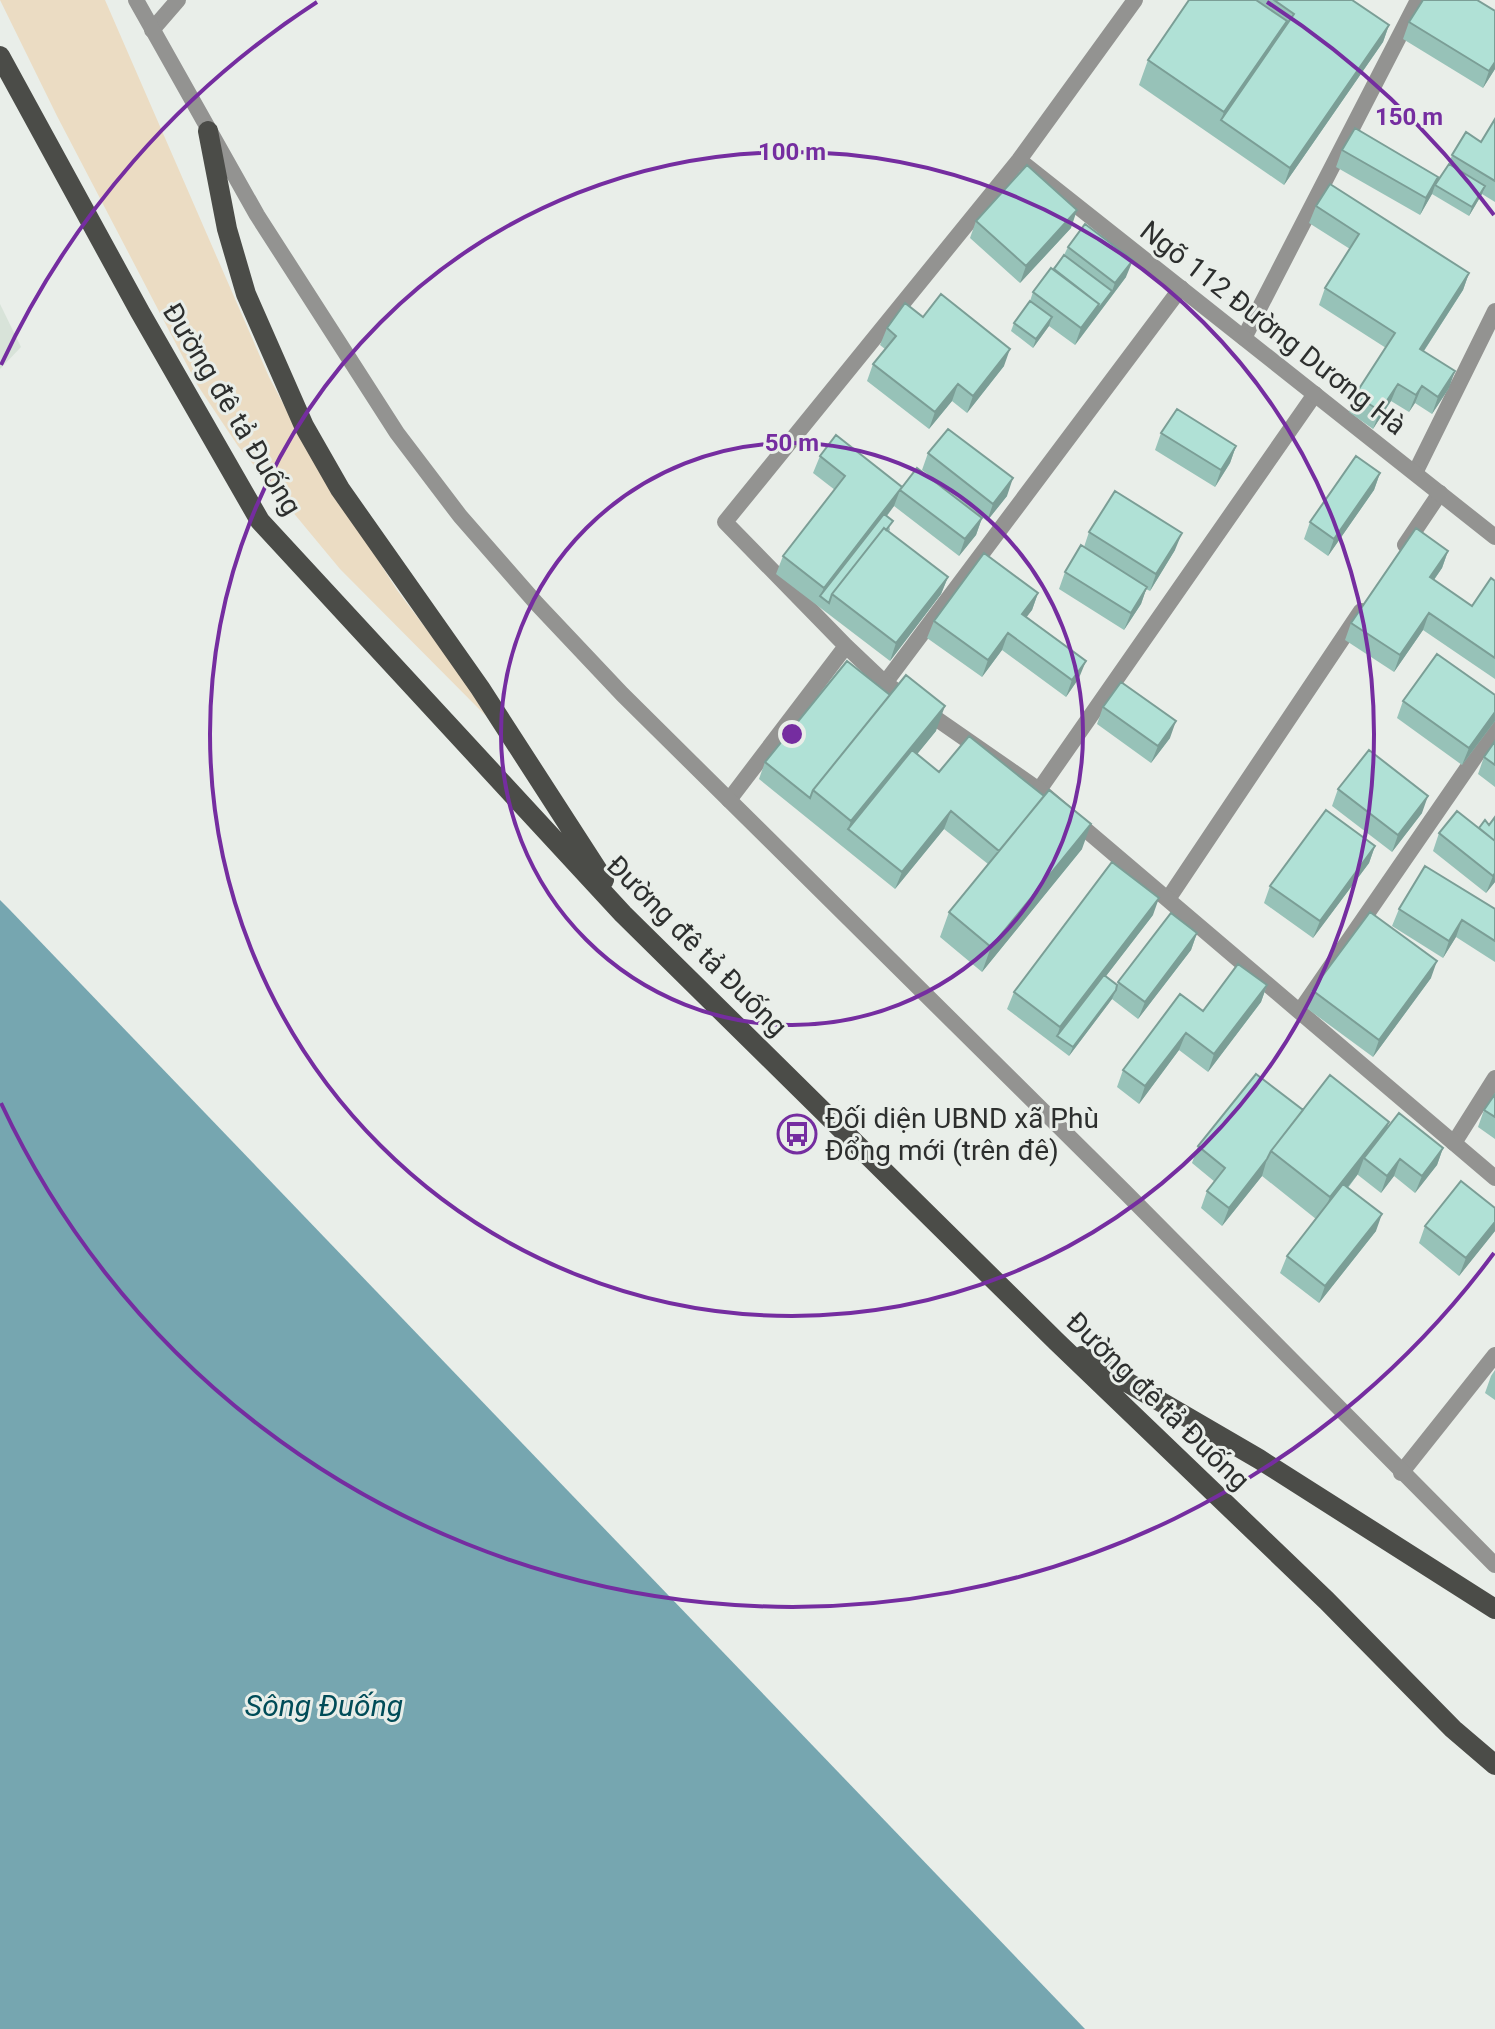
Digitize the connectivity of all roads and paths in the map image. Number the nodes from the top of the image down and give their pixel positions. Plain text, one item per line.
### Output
1 (136, 0) edge
2 (178, 0) edge
3 (1135, 0) edge
4 (1418, 0) edge
5 (152, 30) junction
6 (0, 56) edge
7 (208, 131) junction
8 (1019, 160) junction
9 (1181, 288) junction
10 (1495, 311) edge
11 (1244, 338) junction
12 (1315, 394) junction
13 (1415, 473) junction
14 (1440, 493) junction
15 (1495, 537) edge
16 (1396, 559) edge
17 (1370, 598) edge
18 (846, 646) junction
19 (885, 683) junction
20 (1495, 728) edge
21 (1039, 790) junction
22 (729, 800) junction
23 (1168, 899) junction
24 (623, 914) junction
25 (1300, 1011) junction
26 (1495, 1078) edge
27 (1454, 1143) junction
28 (1495, 1178) edge
29 (1057, 1342) junction
30 (1495, 1355) edge
31 (1401, 1473) junction
32 (1495, 1565) edge
33 (1495, 1609) edge
34 (1495, 1765) edge

1 - 5 street
2 - 5 street
3 - 8 street
4 - 11 street
5 - 7 street
6 - 24 main road, Đường đê tả Đuống
7 - 22 street
7 - 24 main road
8 - 9 street, Ngõ 112 Đường Dương Hà
8 - 18 street
9 - 11 street, Ngõ 112 Đường Dương Hà
9 - 19 street
10 - 13 street
11 - 12 street, Ngõ 112 Đường Dương Hà
12 - 13 street, Ngõ 112 Đường Dương Hà
12 - 21 street
13 - 14 street, Ngõ 112 Đường Dương Hà
14 - 15 street, Ngõ 112 Đường Dương Hà
14 - 16 street
17 - 23 street
18 - 19 street
18 - 22 street
19 - 21 street
20 - 25 street
21 - 23 street
22 - 31 street
23 - 25 street
24 - 29 main road, Đường đê tả Đuống
25 - 27 street
26 - 27 street
27 - 28 street
29 - 33 main road
29 - 34 main road, Đường đê tả Đuống
30 - 31 street
31 - 32 street

